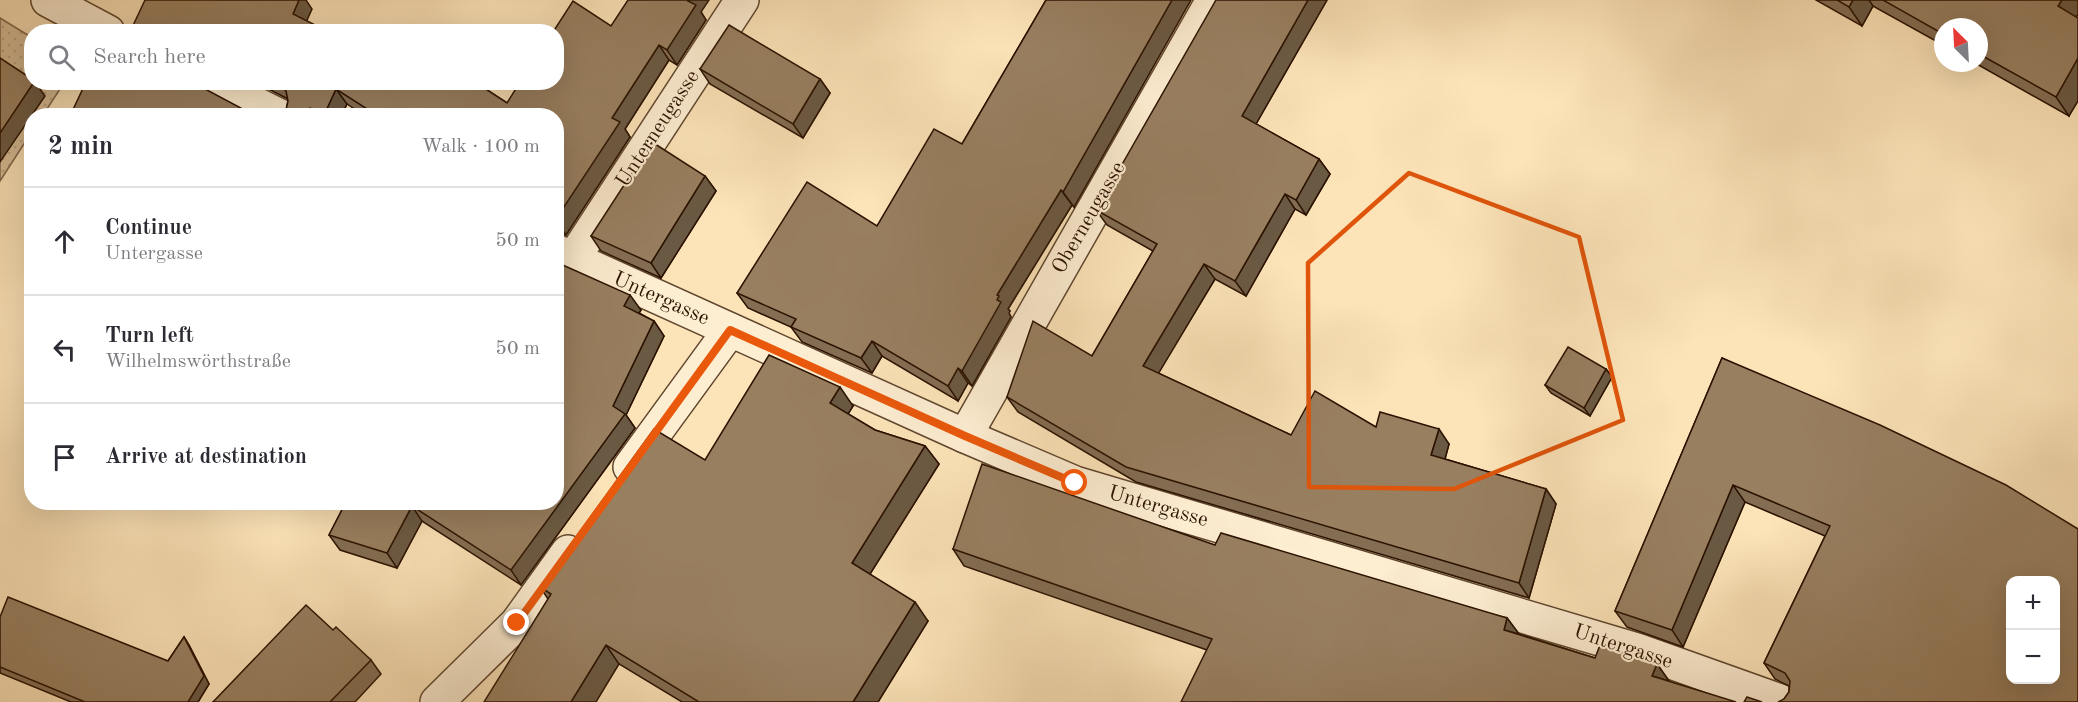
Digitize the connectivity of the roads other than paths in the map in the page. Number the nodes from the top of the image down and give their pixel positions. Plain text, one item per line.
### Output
1 (48, 0) edge
2 (742, 0) edge
3 (1213, 0) edge
4 (93, 24) edge
5 (228, 90) edge
6 (264, 108) edge
7 (565, 255) edge
8 (730, 330) junction
9 (965, 436) junction
10 (613, 491) edge
11 (586, 529) edge
12 (438, 702) edge
13 (1783, 702) edge

1 - 4 street
2 - 7 street, Unterneugasse
3 - 9 street, Oberneugasse
5 - 6 street
7 - 8 street, Untergasse
8 - 9 street, Untergasse
8 - 10 street
9 - 13 street, Untergasse
11 - 12 street

